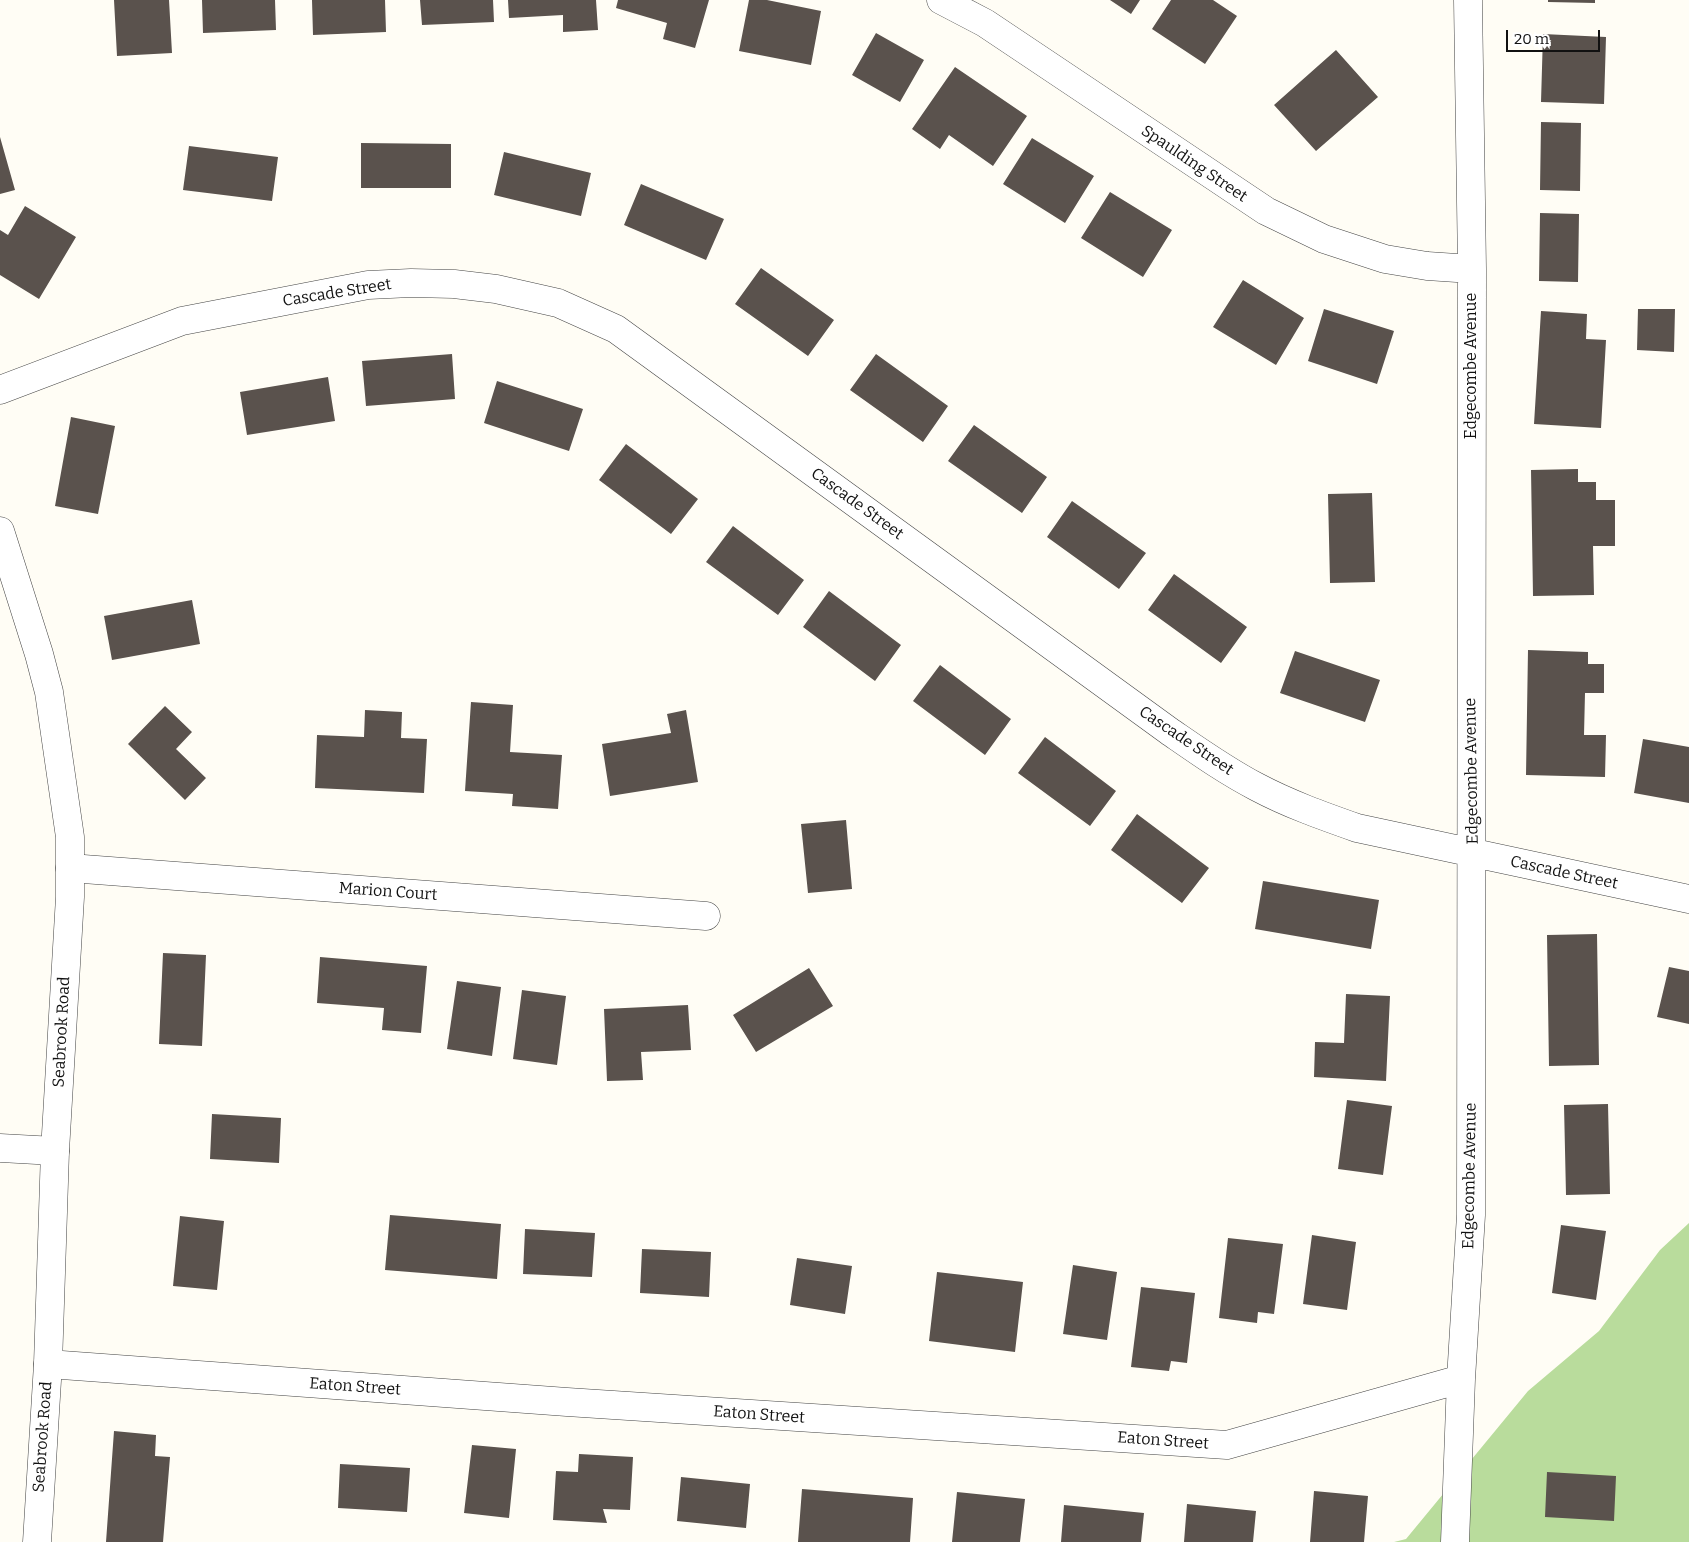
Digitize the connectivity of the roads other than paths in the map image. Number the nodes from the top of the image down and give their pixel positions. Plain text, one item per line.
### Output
1 (941, 0) edge
2 (1468, 0) edge
3 (1472, 269) junction
4 (0, 390) edge
5 (0, 531) edge
6 (1473, 854) junction
7 (70, 868) junction
8 (1689, 899) edge
9 (706, 916) dead end
10 (0, 1148) edge
11 (55, 1151) junction
12 (48, 1364) junction
13 (1461, 1378) junction
14 (36, 1542) edge
15 (1454, 1542) edge

1 - 3 street, Spaulding Street
2 - 3 street, Edgecombe Avenue
3 - 6 street, Edgecombe Avenue
4 - 6 street, Cascade Street
5 - 7 street, Seabrook Road
6 - 8 street, Cascade Street
6 - 13 street, Edgecombe Avenue
7 - 9 street, Marion Court
7 - 11 street, Seabrook Road
10 - 11 street
11 - 12 street, Seabrook Road
12 - 13 street, Eaton Street
12 - 14 street, Seabrook Road
13 - 15 street, Edgecombe Avenue

